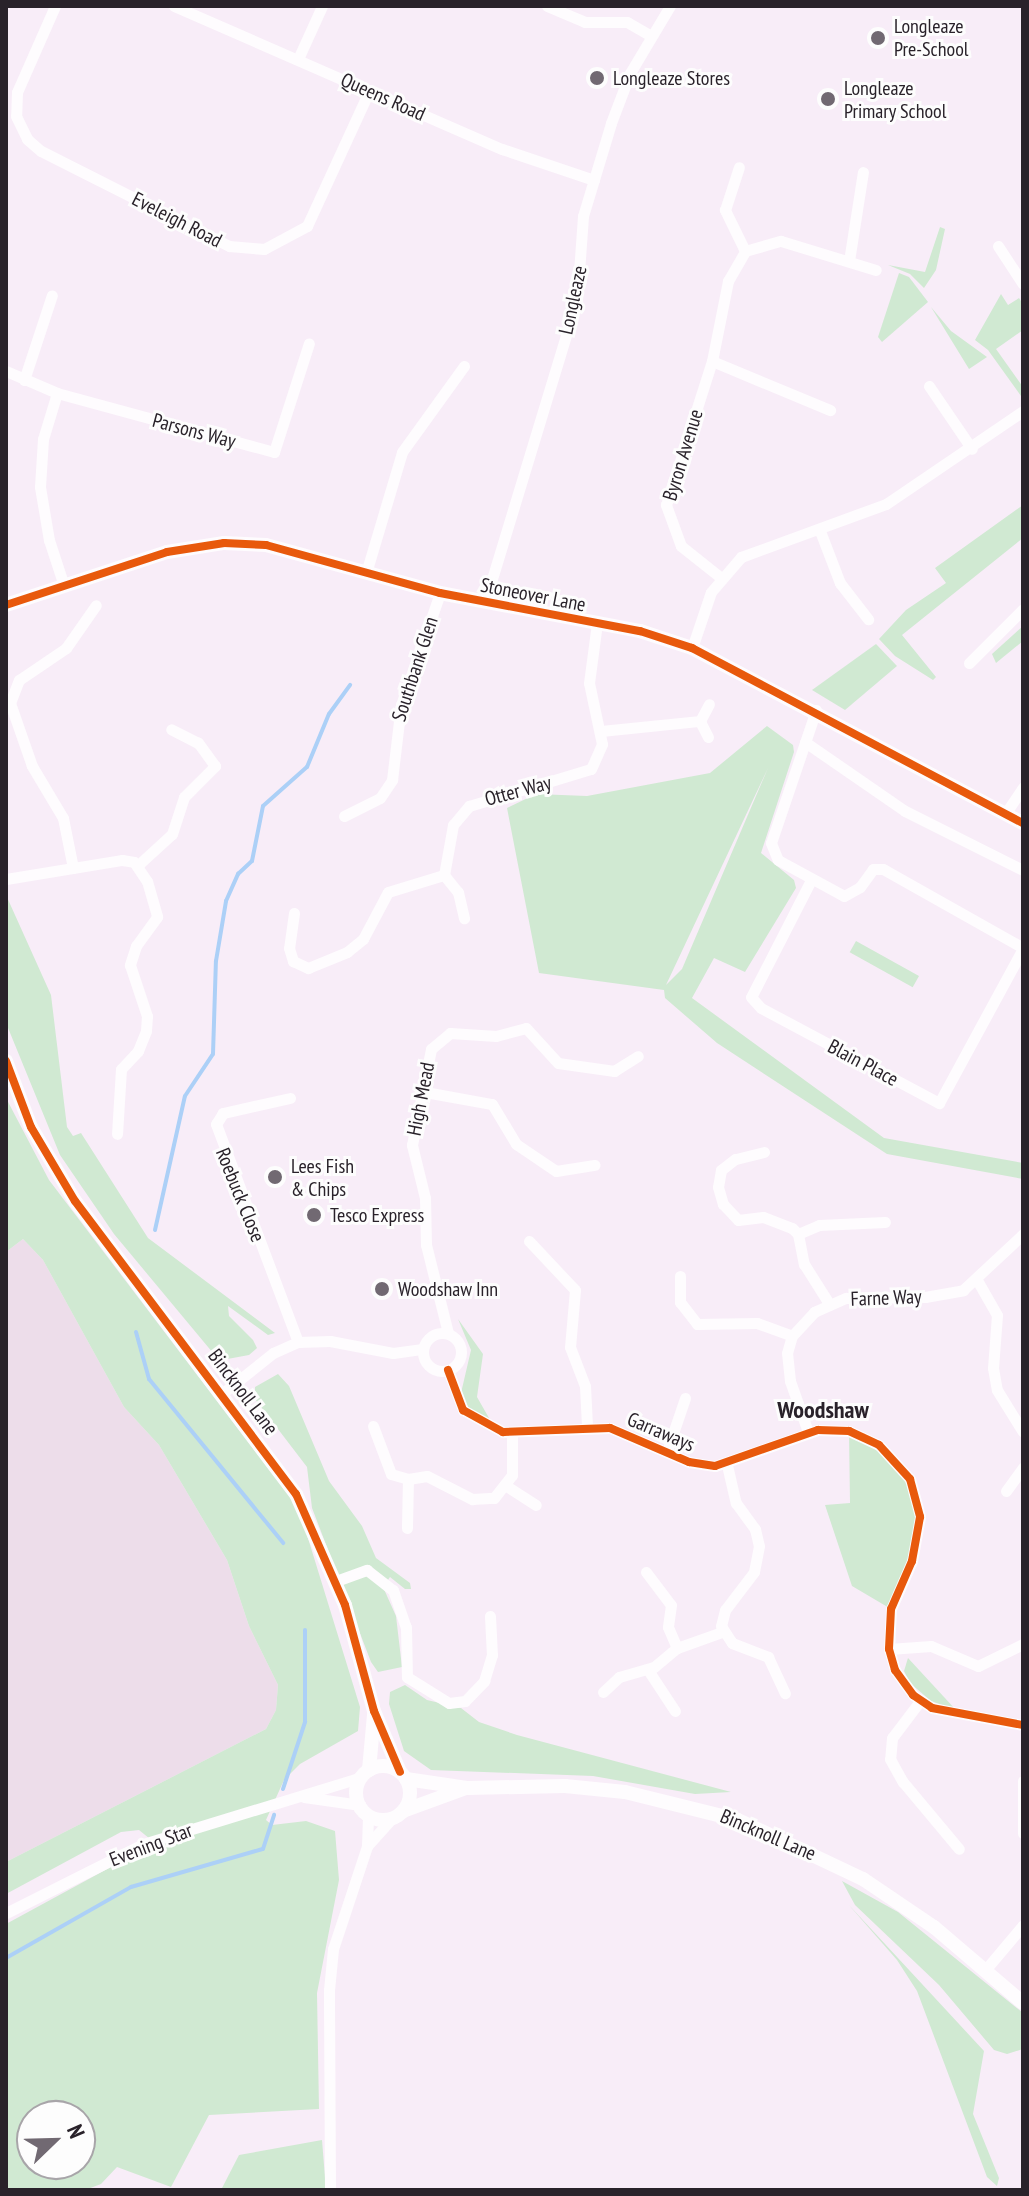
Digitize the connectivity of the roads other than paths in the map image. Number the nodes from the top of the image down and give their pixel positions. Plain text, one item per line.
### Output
1 (55, 6) edge
2 (174, 6) edge
3 (322, 6) edge
4 (547, 6) edge
5 (670, 6) edge
6 (651, 36) junction
7 (298, 59) junction
8 (369, 91) junction
9 (11, 117) edge
10 (739, 167) dead end
11 (863, 172) dead end
12 (594, 180) junction
13 (998, 246) dead end
14 (745, 251) junction
15 (849, 261) junction
16 (876, 270) dead end
17 (1023, 284) edge
18 (52, 295) dead end
19 (309, 343) dead end
20 (712, 361) junction
21 (464, 366) dead end
22 (6, 371) edge
23 (24, 380) junction
24 (929, 386) dead end
25 (57, 393) junction
26 (830, 410) dead end
27 (1023, 411) edge
28 (972, 449) junction
29 (820, 531) junction
30 (366, 573) junction
31 (720, 577) junction
32 (64, 586) junction
33 (440, 593) junction
34 (485, 602) junction
35 (6, 605) edge
36 (96, 605) dead end
37 (1023, 609) edge
38 (868, 619) dead end
39 (597, 623) junction
40 (692, 648) junction
41 (969, 663) dead end
42 (709, 704) dead end
43 (816, 710) junction
44 (700, 721) junction
45 (171, 729) dead end
46 (601, 731) junction
47 (708, 737) dead end
48 (805, 742) junction
49 (1023, 787) edge
50 (1005, 814) junction
51 (344, 816) dead end
52 (1023, 823) edge
53 (137, 866) junction
54 (73, 868) junction
55 (1023, 870) edge
56 (444, 875) junction
57 (6, 879) edge
58 (811, 880) junction
59 (294, 913) dead end
60 (464, 918) dead end
61 (1023, 948) edge
62 (638, 1056) dead end
63 (6, 1061) edge
64 (425, 1092) junction
65 (290, 1098) dead end
66 (117, 1134) dead end
67 (764, 1152) dead end
68 (595, 1165) dead end
69 (885, 1222) dead end
70 (798, 1234) junction
71 (1023, 1234) edge
72 (529, 1241) dead end
73 (680, 1276) dead end
74 (977, 1280) junction
75 (828, 1302) junction
76 (448, 1333) junction
77 (792, 1336) junction
78 (298, 1342) junction
79 (423, 1349) junction
80 (448, 1370) junction
81 (224, 1392) junction
82 (685, 1398) dead end
83 (373, 1426) dead end
84 (587, 1426) junction
85 (808, 1432) junction
86 (1023, 1432) edge
87 (512, 1433) junction
88 (667, 1451) junction
89 (727, 1465) junction
90 (1023, 1468) edge
91 (408, 1479) junction
92 (508, 1487) junction
93 (1006, 1491) dead end
94 (536, 1505) dead end
95 (407, 1528) dead end
96 (646, 1572) dead end
97 (336, 1581) junction
98 (490, 1616) dead end
99 (722, 1632) junction
100 (1023, 1644) edge
101 (677, 1648) junction
102 (889, 1649) junction
103 (648, 1670) junction
104 (603, 1692) dead end
105 (785, 1693) dead end
106 (920, 1701) junction
107 (374, 1711) junction
108 (675, 1711) dead end
109 (1023, 1725) edge
110 (365, 1773) junction
111 (403, 1775) junction
112 (1023, 1781) edge
113 (468, 1788) junction
114 (303, 1797) junction
115 (364, 1810) junction
116 (398, 1814) junction
117 (1023, 1833) edge
118 (367, 1846) junction
119 (959, 1849) dead end
120 (6, 1913) edge
121 (1023, 1925) edge
122 (986, 1969) junction
123 (1023, 2003) edge
124 (330, 2190) edge

1 - 9 street, Eveleigh Road
2 - 7 street, Queens Road
3 - 7 street
4 - 6 street
5 - 6 street, Longleaze
6 - 12 street, Longleaze
7 - 8 street, Queens Road
8 - 9 street, Eveleigh Road
8 - 12 street, Queens Road
10 - 14 street
11 - 15 street
12 - 34 street, Longleaze
13 - 17 street
14 - 15 street
14 - 20 street, Byron Avenue
15 - 16 street
18 - 23 street
19 - 25 street, Parsons Way
20 - 26 street
20 - 31 street, Byron Avenue
21 - 30 street
22 - 23 street, Parsons Way
23 - 25 street, Parsons Way
24 - 28 street
25 - 32 street
27 - 28 street
28 - 29 street
29 - 31 street
29 - 38 street
30 - 32 street, Stoneover Lane
30 - 33 street, Stoneover Lane
31 - 40 street
32 - 35 street, Stoneover Lane
33 - 34 street, Stoneover Lane
33 - 51 street, Southbank Glen
34 - 39 street, Stoneover Lane
36 - 54 street
37 - 41 street
39 - 40 street, Stoneover Lane
39 - 46 street, Otter Way
40 - 43 street, Stoneover Lane
42 - 44 street
43 - 48 street, Blain Place
43 - 50 street, Stoneover Lane
44 - 46 street
44 - 47 street
45 - 53 street
46 - 56 street, Otter Way
48 - 55 street
48 - 58 street, Blain Place
49 - 50 street
50 - 52 street, Stoneover Lane
53 - 54 street
53 - 66 street
54 - 57 street
56 - 59 street
56 - 60 street
58 - 61 street, Blain Place
58 - 61 street, Blain Place
62 - 64 street, High Mead
63 - 81 street, Bincknoll Lane
64 - 68 street
64 - 76 street, High Mead
65 - 78 street, Roebuck Close
67 - 70 street
69 - 70 street
70 - 75 street
71 - 74 street, Farne Way
72 - 84 street
73 - 77 street
74 - 75 street, Farne Way
74 - 86 street
75 - 77 street, Farne Way
76 - 79 street
76 - 80 street, Garraways
77 - 85 street
78 - 79 street
78 - 81 street
79 - 80 street, Garraways
80 - 87 street, Garraways
81 - 97 street, Bincknoll Lane
82 - 88 street
83 - 91 street
84 - 87 street, Garraways
84 - 88 street, Garraways
85 - 89 street, Garraways
85 - 102 street, Garraways
87 - 92 street
88 - 89 street, Garraways
89 - 99 street
90 - 93 street
91 - 92 street
91 - 95 street
92 - 94 street
96 - 101 street
97 - 98 street
97 - 107 street, Bincknoll Lane
99 - 101 street
99 - 105 street
100 - 102 street
101 - 103 street
102 - 106 street, Garraways
103 - 104 street
103 - 108 street
106 - 109 street
106 - 119 street
107 - 110 street, Bincknoll Lane
107 - 111 street, Bincknoll Lane
110 - 111 street
110 - 114 street, Evening Star
110 - 115 street
111 - 113 street, Bincknoll Lane
111 - 116 street
112 - 117 street
113 - 116 street, Bincknoll Lane
113 - 122 street, Bincknoll Lane
114 - 115 street, Evening Star
114 - 120 street, Evening Star
115 - 116 street
115 - 118 street
116 - 118 street
118 - 124 street
121 - 122 street
122 - 123 street, Bincknoll Lane

